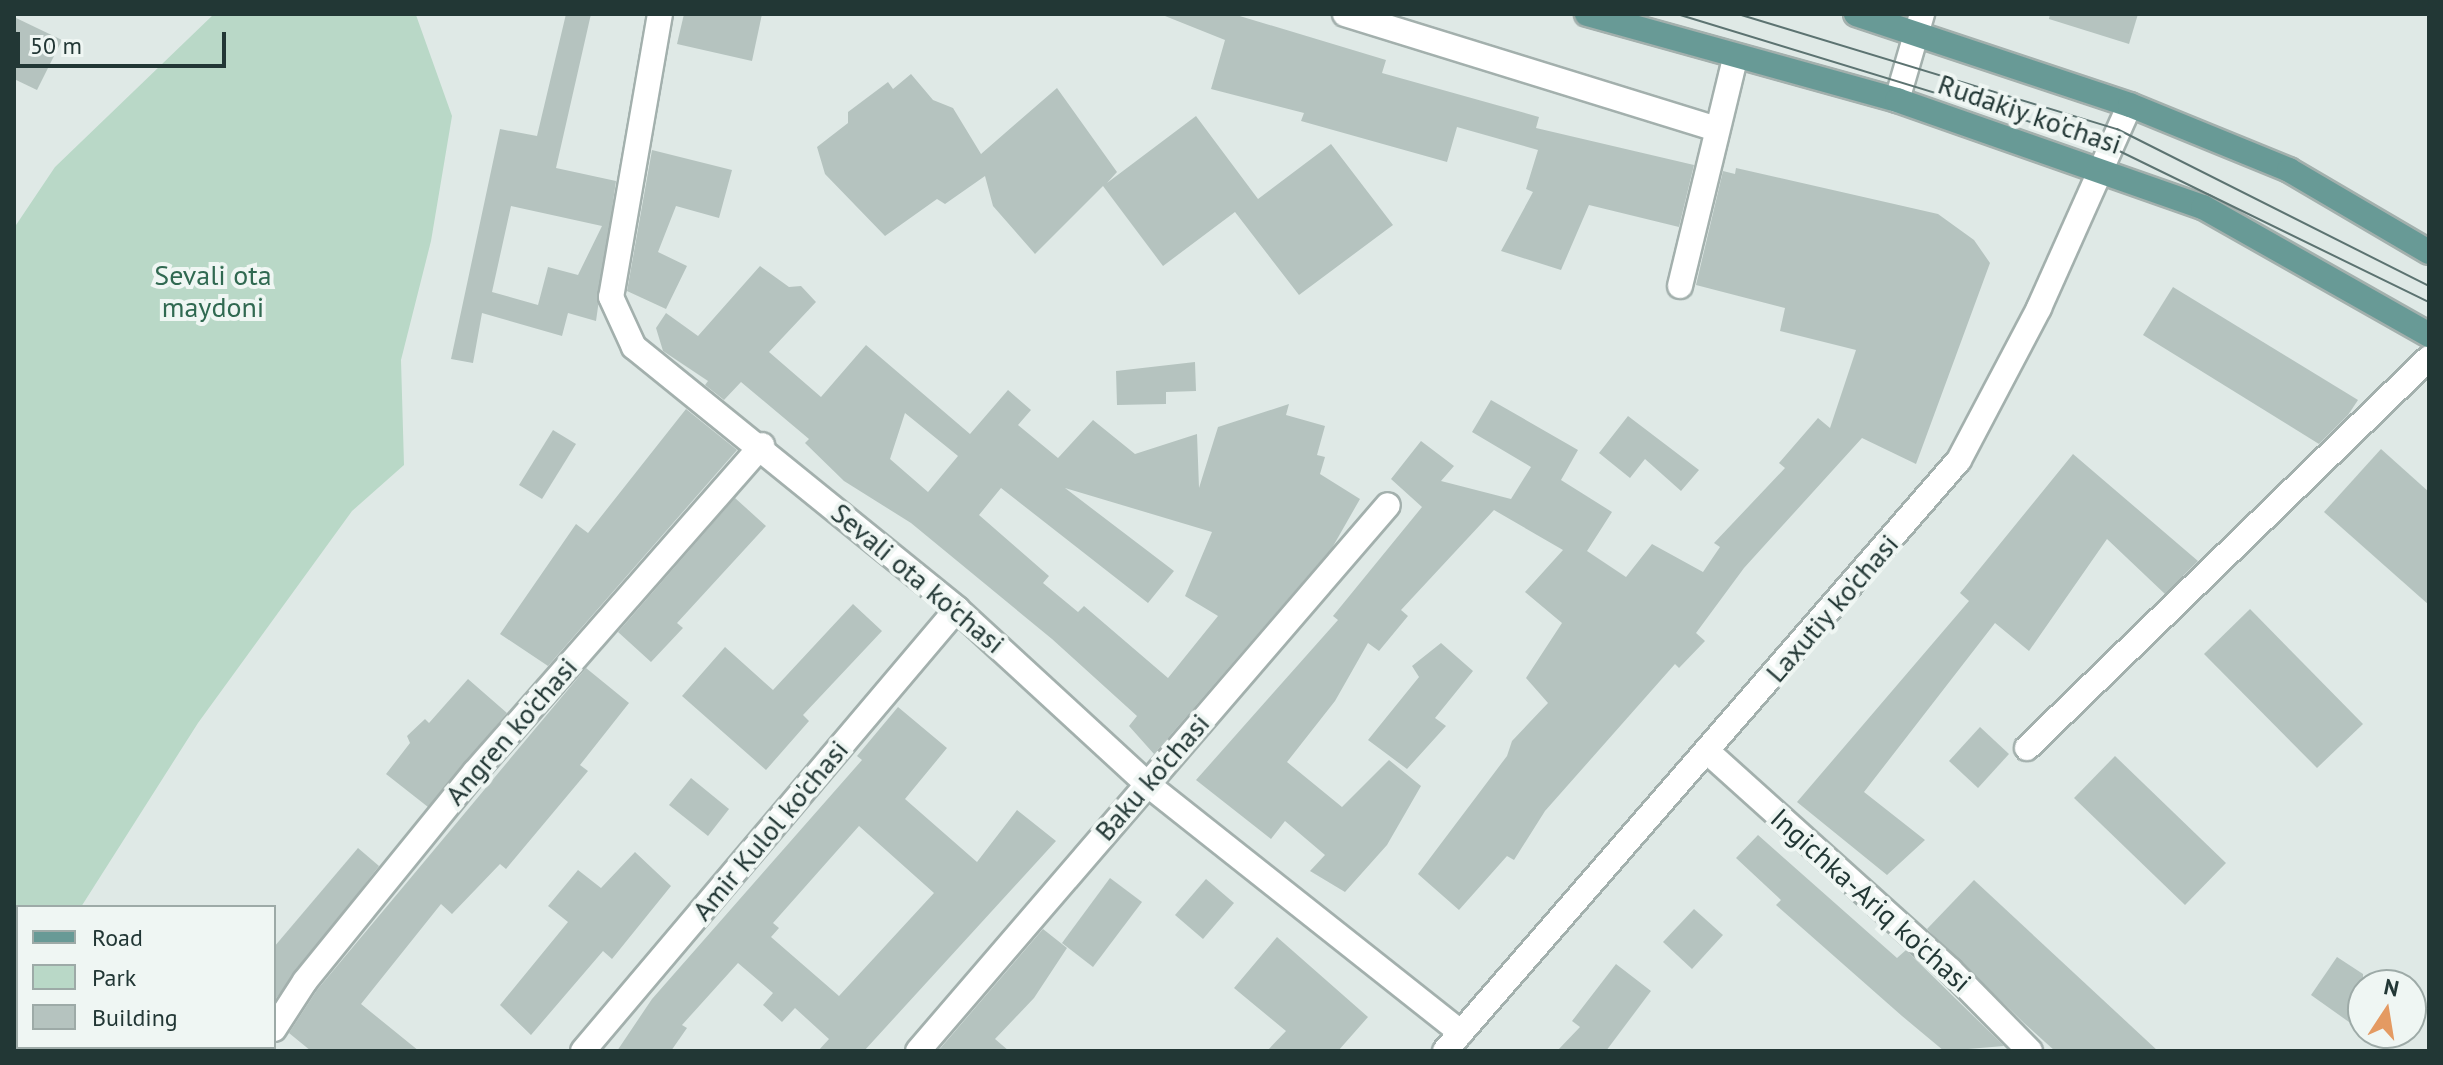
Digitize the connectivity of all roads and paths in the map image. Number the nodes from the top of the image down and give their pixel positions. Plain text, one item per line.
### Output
1 (660, 14) edge
2 (1345, 14) edge
3 (1587, 14) edge
4 (1856, 14) edge
5 (1919, 23) edge
6 (1735, 58) junction
7 (1897, 100) junction
8 (2130, 105) junction
9 (1716, 129) junction
10 (2099, 167) junction
11 (2429, 252) edge
12 (1680, 286) dead end
13 (2429, 335) edge
14 (2429, 358) edge
15 (762, 445) junction
16 (1388, 505) dead end
17 (957, 609) junction
18 (2027, 748) dead end
19 (1708, 752) junction
20 (1146, 783) junction
21 (276, 1026) edge
22 (1453, 1042) edge
23 (583, 1051) edge
24 (918, 1051) edge
25 (2030, 1051) edge

1 - 15 street, Sevali ota ko'chasi
2 - 9 street
3 - 6 main road, Rudakiy ko'chasi
4 - 5 main road, Rudakiy ko'chasi
5 - 7 street
5 - 8 main road, Rudakiy ko'chasi
6 - 7 main road, Rudakiy ko'chasi
6 - 9 street
7 - 10 main road, Rudakiy ko'chasi
8 - 10 street, Laxutiy ko'chasi
8 - 11 main road, Rudakiy ko'chasi
9 - 12 street
10 - 13 main road, Rudakiy ko'chasi
10 - 19 street, Laxutiy ko'chasi
14 - 18 street
15 - 17 street, Sevali ota ko'chasi
15 - 21 street, Angren ko'chasi
16 - 20 street, Baku ko'chasi
17 - 20 street, Sevali ota ko'chasi
17 - 23 street, Amir Kulol ko'chasi
19 - 22 street, Laxutiy ko'chasi
19 - 25 street, Ingichka-Ariq ko'chasi
20 - 22 street, Sevali ota ko'chasi
20 - 24 street, Baku ko'chasi

